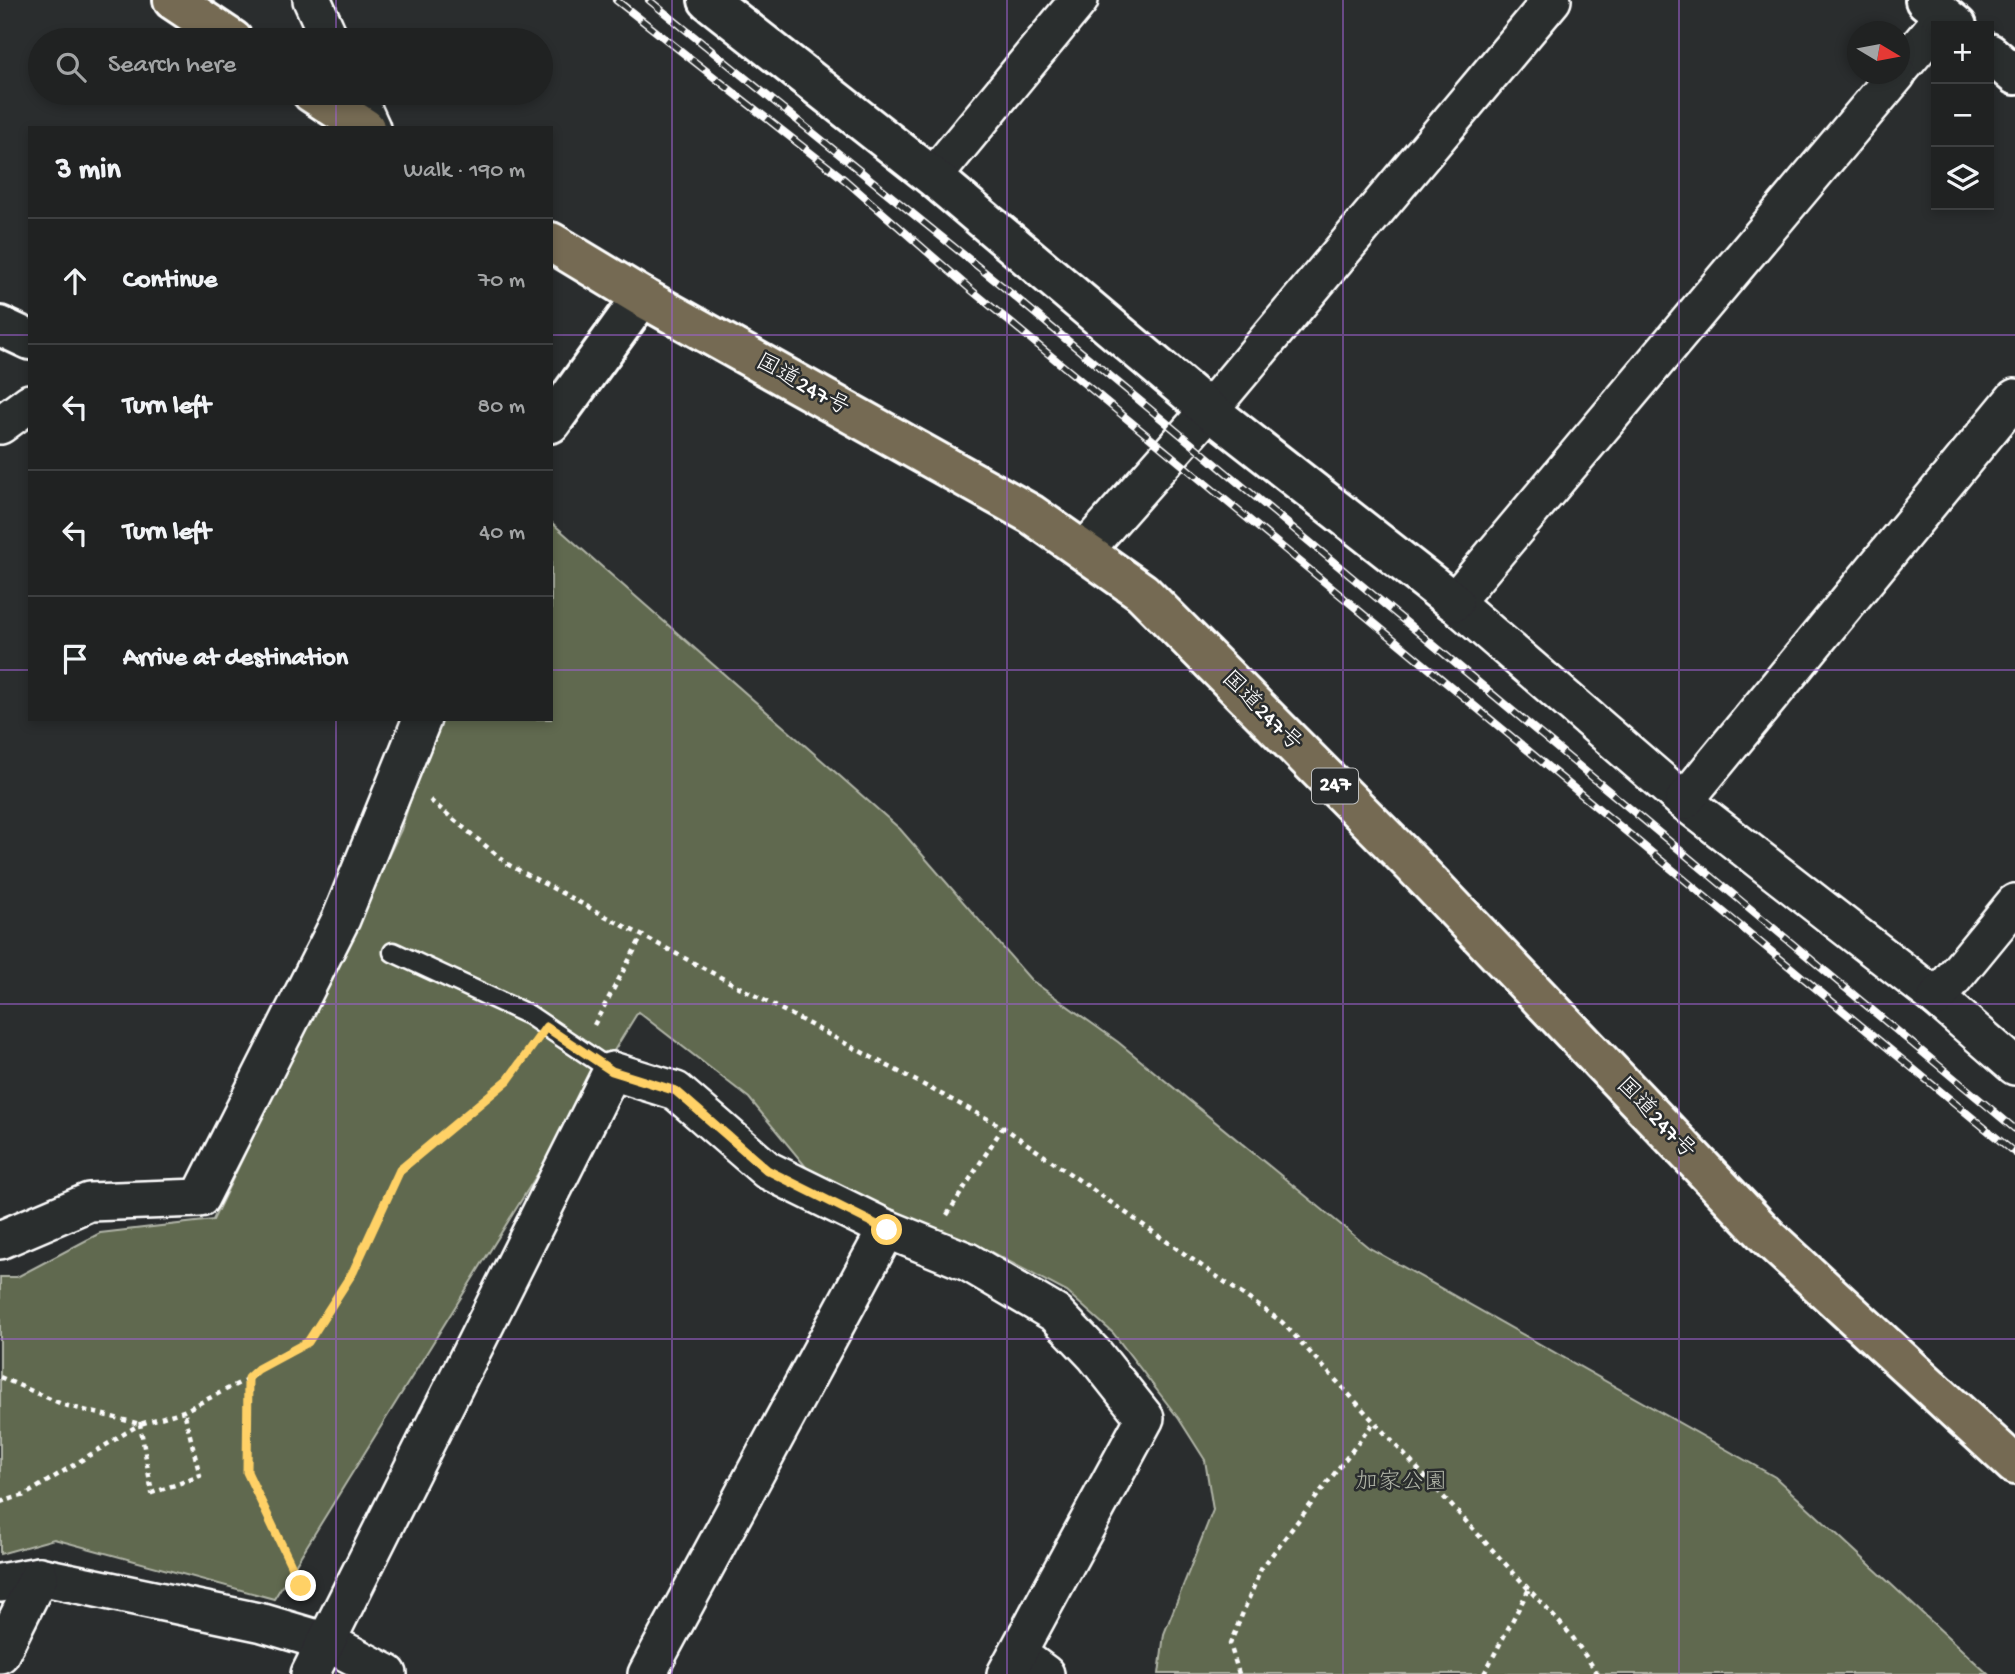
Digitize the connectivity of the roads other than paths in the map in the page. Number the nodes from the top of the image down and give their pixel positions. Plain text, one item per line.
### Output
1 (173, 0) edge
2 (312, 0) edge
3 (708, 0) edge
4 (1079, 0) edge
5 (1552, 0) edge
6 (1943, 16) edge
7 (215, 28) edge
8 (325, 28) edge
9 (1910, 57) edge
10 (1994, 57) edge
11 (2015, 75) edge
12 (1888, 84) edge
13 (330, 105) edge
14 (360, 105) edge
15 (362, 126) edge
16 (370, 126) edge
17 (933, 177) junction
18 (553, 243) edge
19 (642, 297) junction
20 (0, 326) edge
21 (28, 339) edge
22 (2015, 398) edge
23 (28, 404) edge
24 (1209, 410) junction
25 (553, 420) edge
26 (0, 425) edge
27 (1084, 551) junction
28 (1454, 602) junction
29 (421, 721) edge
30 (1684, 801) junction
31 (2015, 903) edge
32 (393, 951) dead end
33 (1937, 999) junction
34 (2015, 1066) edge
35 (612, 1071) junction
36 (887, 1230) junction
37 (0, 1240) edge
38 (2015, 1465) edge
39 (39, 1576) junction
40 (0, 1583) edge
41 (318, 1639) junction
42 (0, 1654) edge
43 (1023, 1667) edge
44 (310, 1674) edge
45 (388, 1674) edge
46 (648, 1674) edge

1 - 7 highway
2 - 8 street
3 - 17 street
4 - 17 street
5 - 24 street
6 - 9 street
10 - 11 street
12 - 28 street
13 - 15 highway
14 - 16 street
17 - 24 street
18 - 19 highway, 国道247号 / 247
19 - 25 street
19 - 27 highway, 国道247号 / 247
20 - 21 street
22 - 30 street
23 - 26 street
24 - 27 street
24 - 28 street
27 - 38 highway, 国道247号 / 247
28 - 30 street
29 - 37 street
30 - 33 street
31 - 33 street
32 - 35 lane
33 - 34 street
35 - 36 street
35 - 41 street
36 - 43 street
36 - 46 street
39 - 40 street
39 - 41 street
39 - 42 street
41 - 44 street
41 - 45 street

